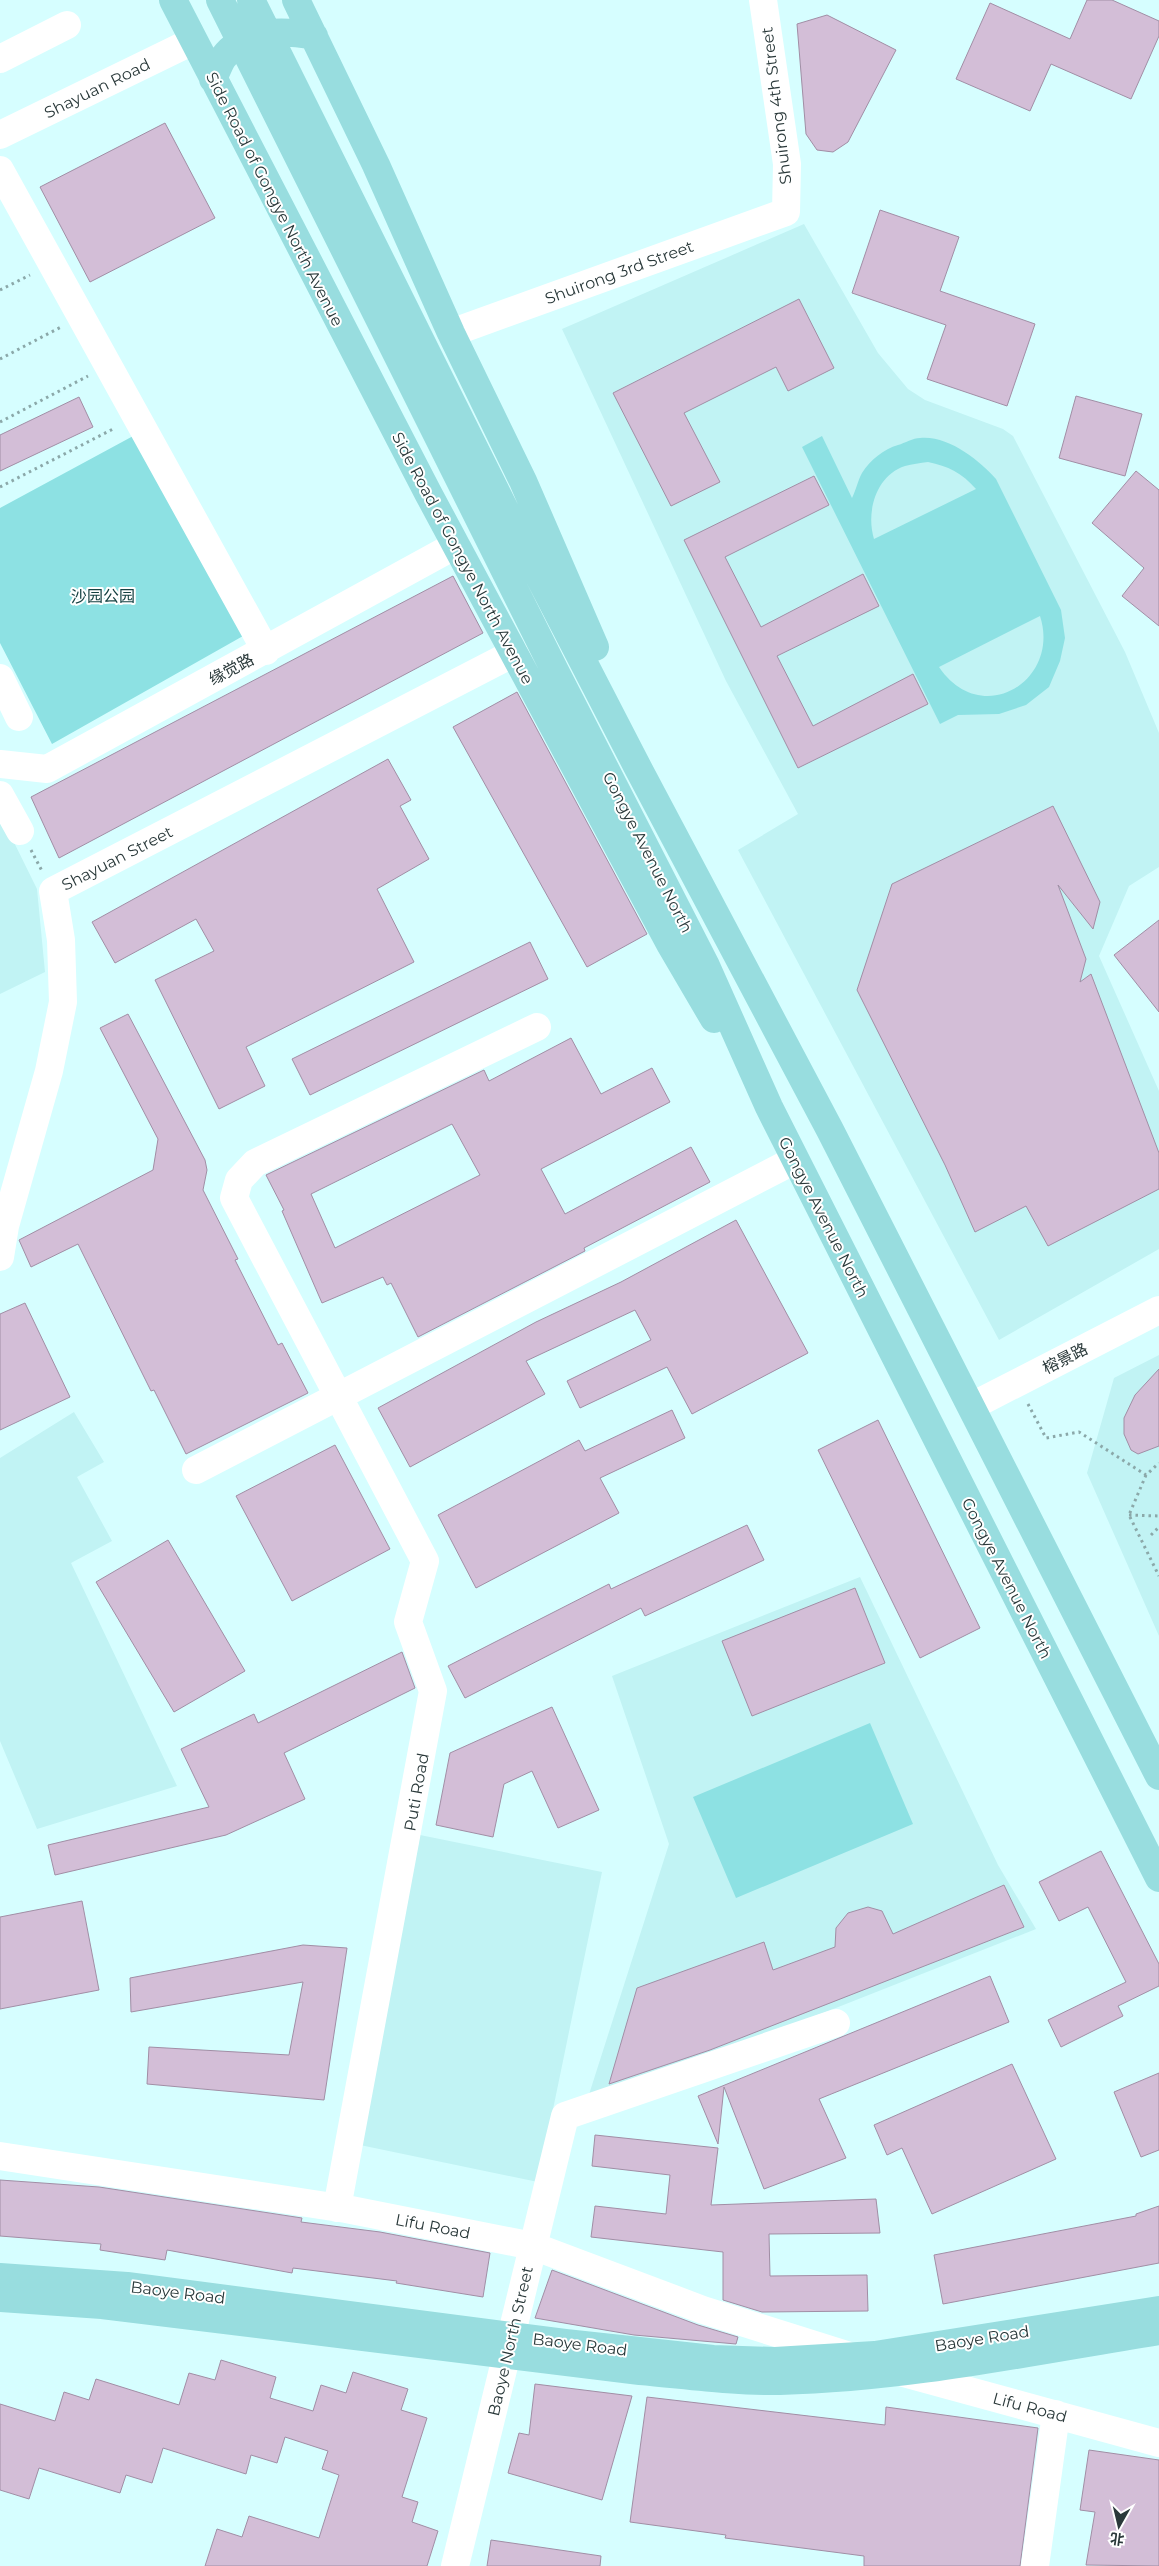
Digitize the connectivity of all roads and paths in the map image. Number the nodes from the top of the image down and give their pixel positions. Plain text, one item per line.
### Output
1 (220, 0) edge
2 (251, 0) edge
3 (296, 0) edge
4 (764, 0) edge
5 (176, 1) edge
6 (67, 25) dead end
7 (314, 36) junction
8 (193, 41) junction
9 (0, 59) edge
10 (213, 79) junction
11 (317, 130) junction
12 (0, 135) edge
13 (0, 170) edge
14 (786, 212) joint
15 (30, 275) dead end
16 (0, 290) edge
17 (61, 327) dead end
18 (451, 333) junction
19 (0, 358) edge
20 (88, 377) dead end
21 (0, 422) edge
22 (115, 428) dead end
23 (0, 486) edge
24 (456, 545) junction
25 (266, 651) junction
26 (514, 653) junction
27 (0, 678) edge
28 (19, 717) dead end
29 (0, 764) edge
30 (638, 766) junction
31 (0, 795) edge
32 (20, 831) joint
33 (54, 891) junction
34 (537, 1027) dead end
35 (769, 1107) junction
36 (795, 1160) junction
37 (0, 1257) edge
38 (1159, 1310) edge
39 (1016, 1384) junction
40 (337, 1398) junction
41 (972, 1406) junction
42 (1159, 1463) edge
43 (196, 1470) dead end
44 (1146, 1475) junction
45 (1129, 1514) junction
46 (1159, 1516) edge
47 (1159, 1527) edge
48 (1151, 1535) dead end
49 (1159, 1576) edge
50 (1159, 1776) edge
51 (1159, 1878) edge
52 (836, 2023) dead end
53 (0, 2156) edge
54 (337, 2208) junction
55 (532, 2246) junction
56 (0, 2277) edge
57 (0, 2298) edge
58 (1159, 2310) edge
59 (1159, 2331) edge
60 (509, 2345) junction
61 (852, 2357) junction
62 (900, 2372) junction
63 (1056, 2414) junction
64 (1159, 2443) edge
65 (455, 2566) edge
66 (1035, 2566) edge

1 - 35 main road, Gongye Avenue North
2 - 11 main road
3 - 7 main road
3 - 11 main road
4 - 14 street, Shuirong 4th Street
5 - 8 main road, Side Road of Gongye North Avenue
6 - 9 street
7 - 10 main road
7 - 18 main road
8 - 10 main road, Side Road of Gongye North Avenue
8 - 12 street, Shayuan Road
10 - 24 main road, Side Road of Gongye North Avenue
11 - 30 main road, Gongye Avenue North
13 - 25 street
14 - 18 street, Shuirong 3rd Street
15 - 16 path
17 - 19 path
18 - 30 main road
20 - 21 path
22 - 23 path
24 - 25 street, 缘觉路
24 - 26 main road, Side Road of Gongye North Avenue
25 - 29 street, 缘觉路
26 - 33 street, Shayuan Street
26 - 35 main road, Side Road of Gongye North Avenue
27 - 28 street
30 - 41 main road, Gongye Avenue North
31 - 32 street
32 - 33 path
33 - 37 street, Shayuan Street
34 - 40 street, Puti Road
35 - 36 main road, Gongye Avenue North
36 - 40 street
36 - 51 main road, Gongye Avenue North
38 - 39 street, 榕景路
39 - 41 street, 榕景路
39 - 44 path
40 - 43 street
40 - 54 street, Puti Road
41 - 50 main road, Gongye Avenue North
42 - 44 path
44 - 45 path
45 - 46 path
45 - 49 path
47 - 48 path
52 - 55 street, Baoye North Street
53 - 54 street, Lifu Road
54 - 55 street, Lifu Road
55 - 60 street, Baoye North Street
55 - 61 street, Lifu Road
56 - 60 main road, Baoye Road
57 - 60 main road, Baoye Road
58 - 61 main road, Baoye Road
59 - 62 main road, Baoye Road
60 - 61 main road, Baoye Road
60 - 62 main road, Baoye Road
60 - 65 street, Baoye North Street
62 - 63 street, Lifu Road
63 - 64 street, Lifu Road
63 - 66 street

